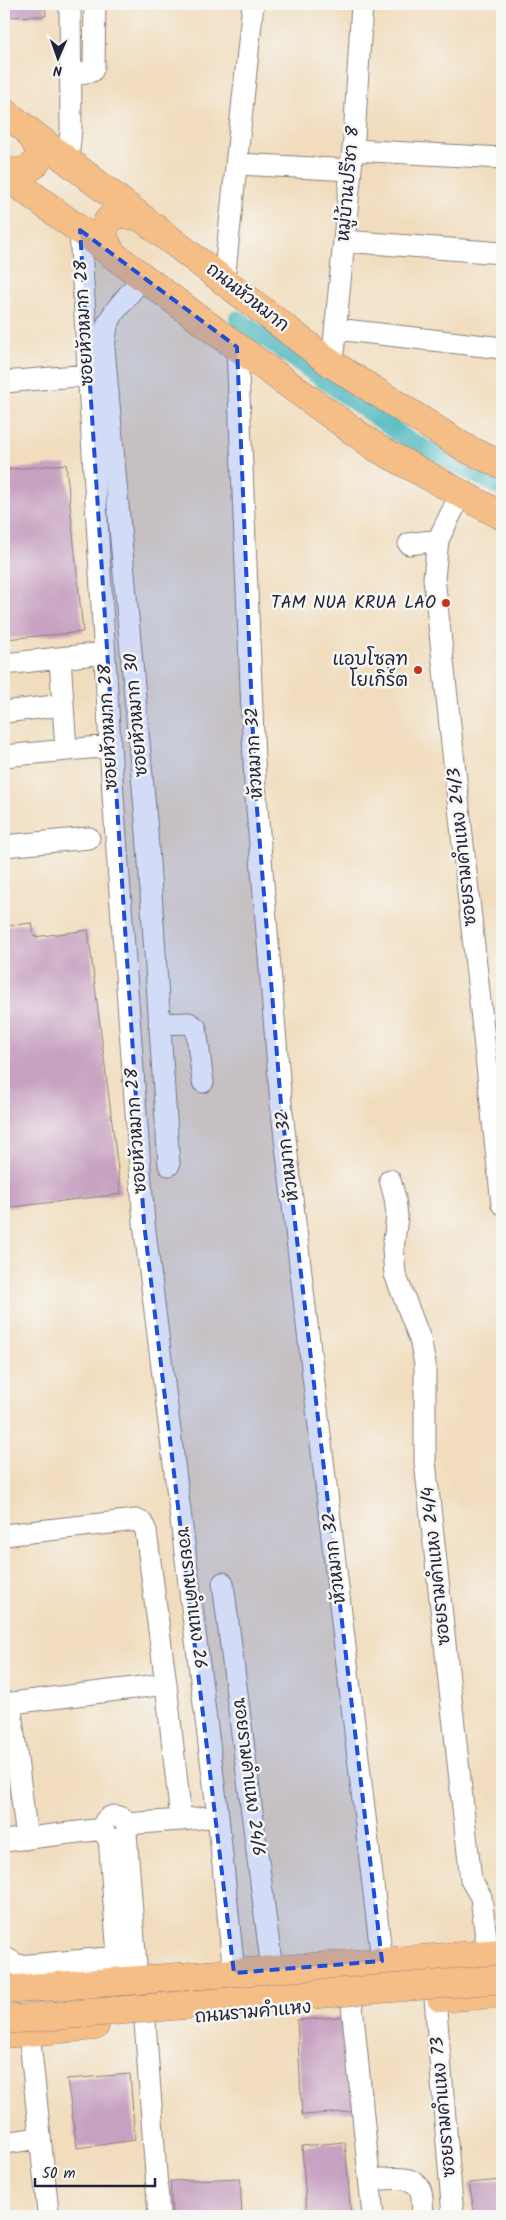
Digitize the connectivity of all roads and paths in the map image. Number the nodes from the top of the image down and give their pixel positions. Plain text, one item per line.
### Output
1 (70, 4) edge
2 (95, 4) edge
3 (253, 4) edge
4 (362, 4) edge
5 (71, 75) junction
6 (4, 112) edge
7 (28, 131) junction
8 (502, 158) edge
9 (352, 160) junction
10 (68, 162) junction
11 (237, 164) junction
12 (4, 173) edge
13 (142, 218) junction
14 (80, 230) junction
15 (344, 241) junction
16 (112, 254) junction
17 (502, 254) edge
18 (143, 278) junction
19 (224, 281) junction
20 (336, 329) junction
21 (237, 347) junction
22 (502, 348) edge
23 (332, 364) junction
24 (88, 375) junction
25 (4, 382) edge
26 (502, 465) edge
27 (460, 495) junction
28 (502, 516) edge
29 (438, 540) junction
30 (409, 544) dead end
31 (105, 653) junction
32 (60, 658) junction
33 (4, 664) edge
34 (63, 705) junction
35 (4, 712) edge
36 (110, 746) junction
37 (66, 750) junction
38 (4, 756) edge
39 (89, 838) dead end
40 (4, 846) edge
41 (159, 1024) junction
42 (203, 1082) dead end
43 (168, 1165) dead end
44 (390, 1180) dead end
45 (502, 1204) edge
46 (144, 1223) joint
47 (4, 1535) edge
48 (223, 1583) dead end
49 (166, 1684) junction
50 (7, 1703) edge
51 (218, 1816) junction
52 (181, 1820) junction
53 (116, 1831) junction
54 (26, 1839) junction
55 (4, 1841) edge
56 (498, 1956) edge
57 (4, 1958) edge
58 (382, 1961) junction
59 (272, 1970) junction
60 (125, 1973) junction
61 (234, 1973) junction
62 (502, 1979) edge
63 (80, 1985) junction
64 (4, 1990) edge
65 (502, 1993) edge
66 (435, 1998) junction
67 (4, 2003) edge
68 (352, 2005) junction
69 (275, 2011) junction
70 (237, 2014) junction
71 (4, 2020) edge
72 (145, 2022) junction
73 (85, 2027) junction
74 (16, 2033) edge
75 (40, 2138) junction
76 (4, 2143) edge
77 (370, 2180) junction
78 (48, 2212) dead end
79 (159, 2216) edge
80 (373, 2216) edge
81 (423, 2216) edge
82 (453, 2216) edge

1 - 5 street
2 - 5 street
3 - 11 street
4 - 9 street, หมู่บ้านปรีชา 8
5 - 10 street
6 - 7 main road, ถนนหัวหมาก
7 - 10 main road, ถนนหัวหมาก
7 - 12 main road
8 - 9 street
9 - 11 street
9 - 15 street, หมู่บ้านปรีชา 8
10 - 13 main road, ถนนหัวหมาก
11 - 19 street
12 - 14 main road
13 - 16 main road
13 - 19 main road, ถนนหัวหมาก
14 - 16 main road
14 - 24 street, ซอยหัวหมาก 28
15 - 17 street
15 - 20 street, หมู่บ้านปรีชา 8
16 - 18 main road
18 - 21 main road
18 - 41 street, ซอยหัวหมาก 30
19 - 23 main road, ถนนหัวหมาก
20 - 22 street
20 - 23 street, หมู่บ้านปรีชา 8
21 - 27 main road
21 - 58 street, หัวหมาก 32
23 - 26 main road, ถนนหัวหมาก
24 - 25 street
24 - 31 street, ซอยหัวหมาก 28
27 - 28 main road
27 - 29 street, ซอยรามคำแหง 24/3
29 - 30 street
29 - 45 street, ซอยรามคำแหง 24/3
31 - 32 street
31 - 36 street, ซอยหัวหมาก 28
32 - 33 street
32 - 34 street
34 - 35 street
34 - 37 street
36 - 37 street
36 - 46 street, ซอยหัวหมาก 28
37 - 38 street
39 - 40 street
41 - 42 street
41 - 43 street, ซอยหัวหมาก 30
44 - 56 street, ซอยรามคำแหง 24/4
46 - 51 street, ซอยรามคำแหง 26
47 - 49 street
48 - 59 street, ซอยรามคำแหง 24/6
49 - 50 street
49 - 52 street
50 - 54 street
51 - 52 street
51 - 61 street, ซอยรามคำแหง 26
52 - 53 street
53 - 54 street
53 - 60 street
53 - 60 street
54 - 55 street
56 - 58 main road
56 - 67 main road, ถนนรามคำแหง
57 - 60 street
58 - 59 main road
59 - 61 main road
59 - 69 main road
60 - 61 main road
60 - 63 main road
61 - 70 main road
62 - 71 main road, ถนนรามคำแหง, bridge
63 - 64 main road
63 - 73 main road
65 - 66 main road, ถนนรามคำแหง
66 - 68 main road, ถนนรามคำแหง
66 - 82 street, ซอยรามคำแหง 73
68 - 69 main road, ถนนรามคำแหง
68 - 77 street
69 - 70 main road, ถนนรามคำแหง
70 - 72 main road, ถนนรามคำแหง
72 - 73 main road, ถนนรามคำแหง
72 - 79 street
73 - 74 main road, ถนนรามคำแหง
74 - 75 street
75 - 76 street
75 - 78 street
77 - 80 street
77 - 81 street

